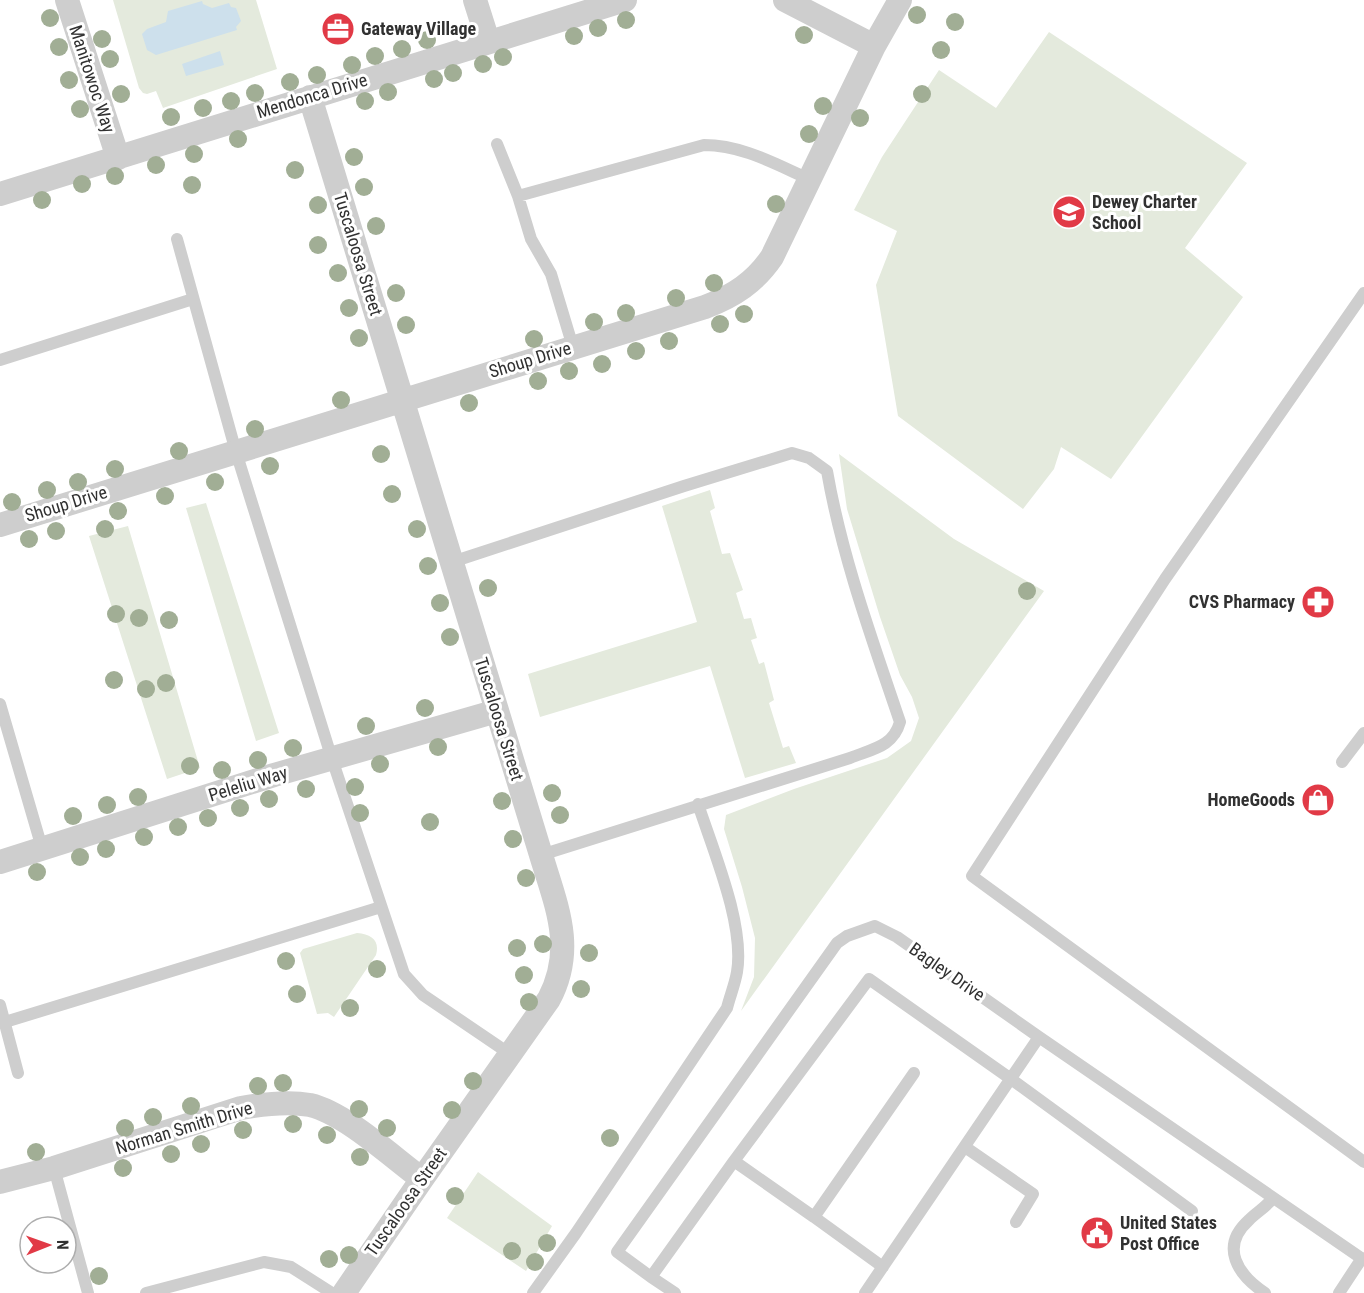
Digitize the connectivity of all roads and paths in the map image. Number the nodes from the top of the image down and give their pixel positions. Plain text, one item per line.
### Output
1 (67, 0) edge
2 (476, 0) edge
3 (625, 0) edge
4 (785, 0) edge
5 (900, 0) edge
6 (488, 41) junction
7 (874, 46) junction
8 (310, 97) junction
9 (497, 144) dead end
10 (118, 158) junction
11 (809, 179) junction
12 (0, 194) edge
13 (518, 196) junction
14 (177, 239) dead end
15 (1364, 293) edge
16 (193, 299) junction
17 (573, 347) junction
18 (0, 360) edge
19 (403, 399) junction
20 (236, 452) junction
21 (0, 525) edge
22 (452, 562) junction
23 (0, 704) edge
24 (497, 711) junction
25 (1364, 733) edge
26 (332, 759) junction
27 (1342, 762) dead end
28 (698, 804) junction
29 (42, 848) junction
30 (541, 855) junction
31 (0, 862) edge
32 (381, 907) junction
33 (0, 1005) edge
34 (5, 1022) junction
35 (1039, 1037) junction
36 (510, 1054) junction
37 (18, 1073) dead end
38 (914, 1073) dead end
39 (1011, 1079) junction
40 (965, 1147) junction
41 (734, 1161) junction
42 (1364, 1162) edge
43 (54, 1168) junction
44 (422, 1179) junction
45 (0, 1182) edge
46 (1273, 1198) junction
47 (1192, 1211) dead end
48 (813, 1217) junction
49 (1016, 1222) dead end
50 (1363, 1259) edge
51 (883, 1267) junction
52 (651, 1277) junction
53 (177, 1288) edge
54 (88, 1293) edge
55 (146, 1293) edge
56 (332, 1293) edge
57 (344, 1293) edge
58 (533, 1293) edge
59 (675, 1293) edge
60 (865, 1293) edge
61 (1265, 1293) edge
62 (1339, 1293) edge

1 - 10 street, Manitowoc Way
2 - 6 street
3 - 6 street, Mendonca Drive
4 - 7 street
5 - 7 street, Shoup Drive
6 - 8 street, Mendonca Drive
7 - 11 street, Shoup Drive
8 - 10 street, Mendonca Drive
8 - 19 street, Tuscaloosa Street
9 - 13 lane
10 - 12 street, Mendonca Drive
11 - 13 lane
11 - 17 street, Shoup Drive
13 - 17 lane
14 - 16 lane
15 - 42 lane
16 - 18 lane
16 - 20 lane
17 - 19 street, Shoup Drive
19 - 20 street, Shoup Drive
19 - 22 street, Tuscaloosa Street
20 - 21 street, Shoup Drive
20 - 26 lane
22 - 24 street, Tuscaloosa Street
22 - 28 lane
23 - 29 lane
24 - 26 street, Peleliu Way
24 - 30 street, Tuscaloosa Street
25 - 27 lane
26 - 29 street, Peleliu Way
26 - 32 lane
28 - 30 lane
28 - 58 lane
29 - 31 street, Peleliu Way
30 - 36 street, Tuscaloosa Street
32 - 34 lane
32 - 36 lane
33 - 34 lane
34 - 37 lane
35 - 39 lane
35 - 46 lane, Bagley Drive
35 - 52 lane, Bagley Drive
36 - 44 street, Tuscaloosa Street
38 - 48 lane
39 - 40 lane
39 - 41 lane
39 - 47 lane
40 - 49 lane
40 - 51 lane
41 - 48 lane
41 - 52 lane
43 - 44 street, Norman Smith Drive
43 - 45 street, Norman Smith Drive
43 - 54 lane
44 - 57 street, Tuscaloosa Street
46 - 50 lane, Bagley Drive
46 - 61 lane
48 - 51 lane
50 - 62 lane
51 - 60 lane
52 - 59 lane
53 - 55 lane
53 - 56 lane

